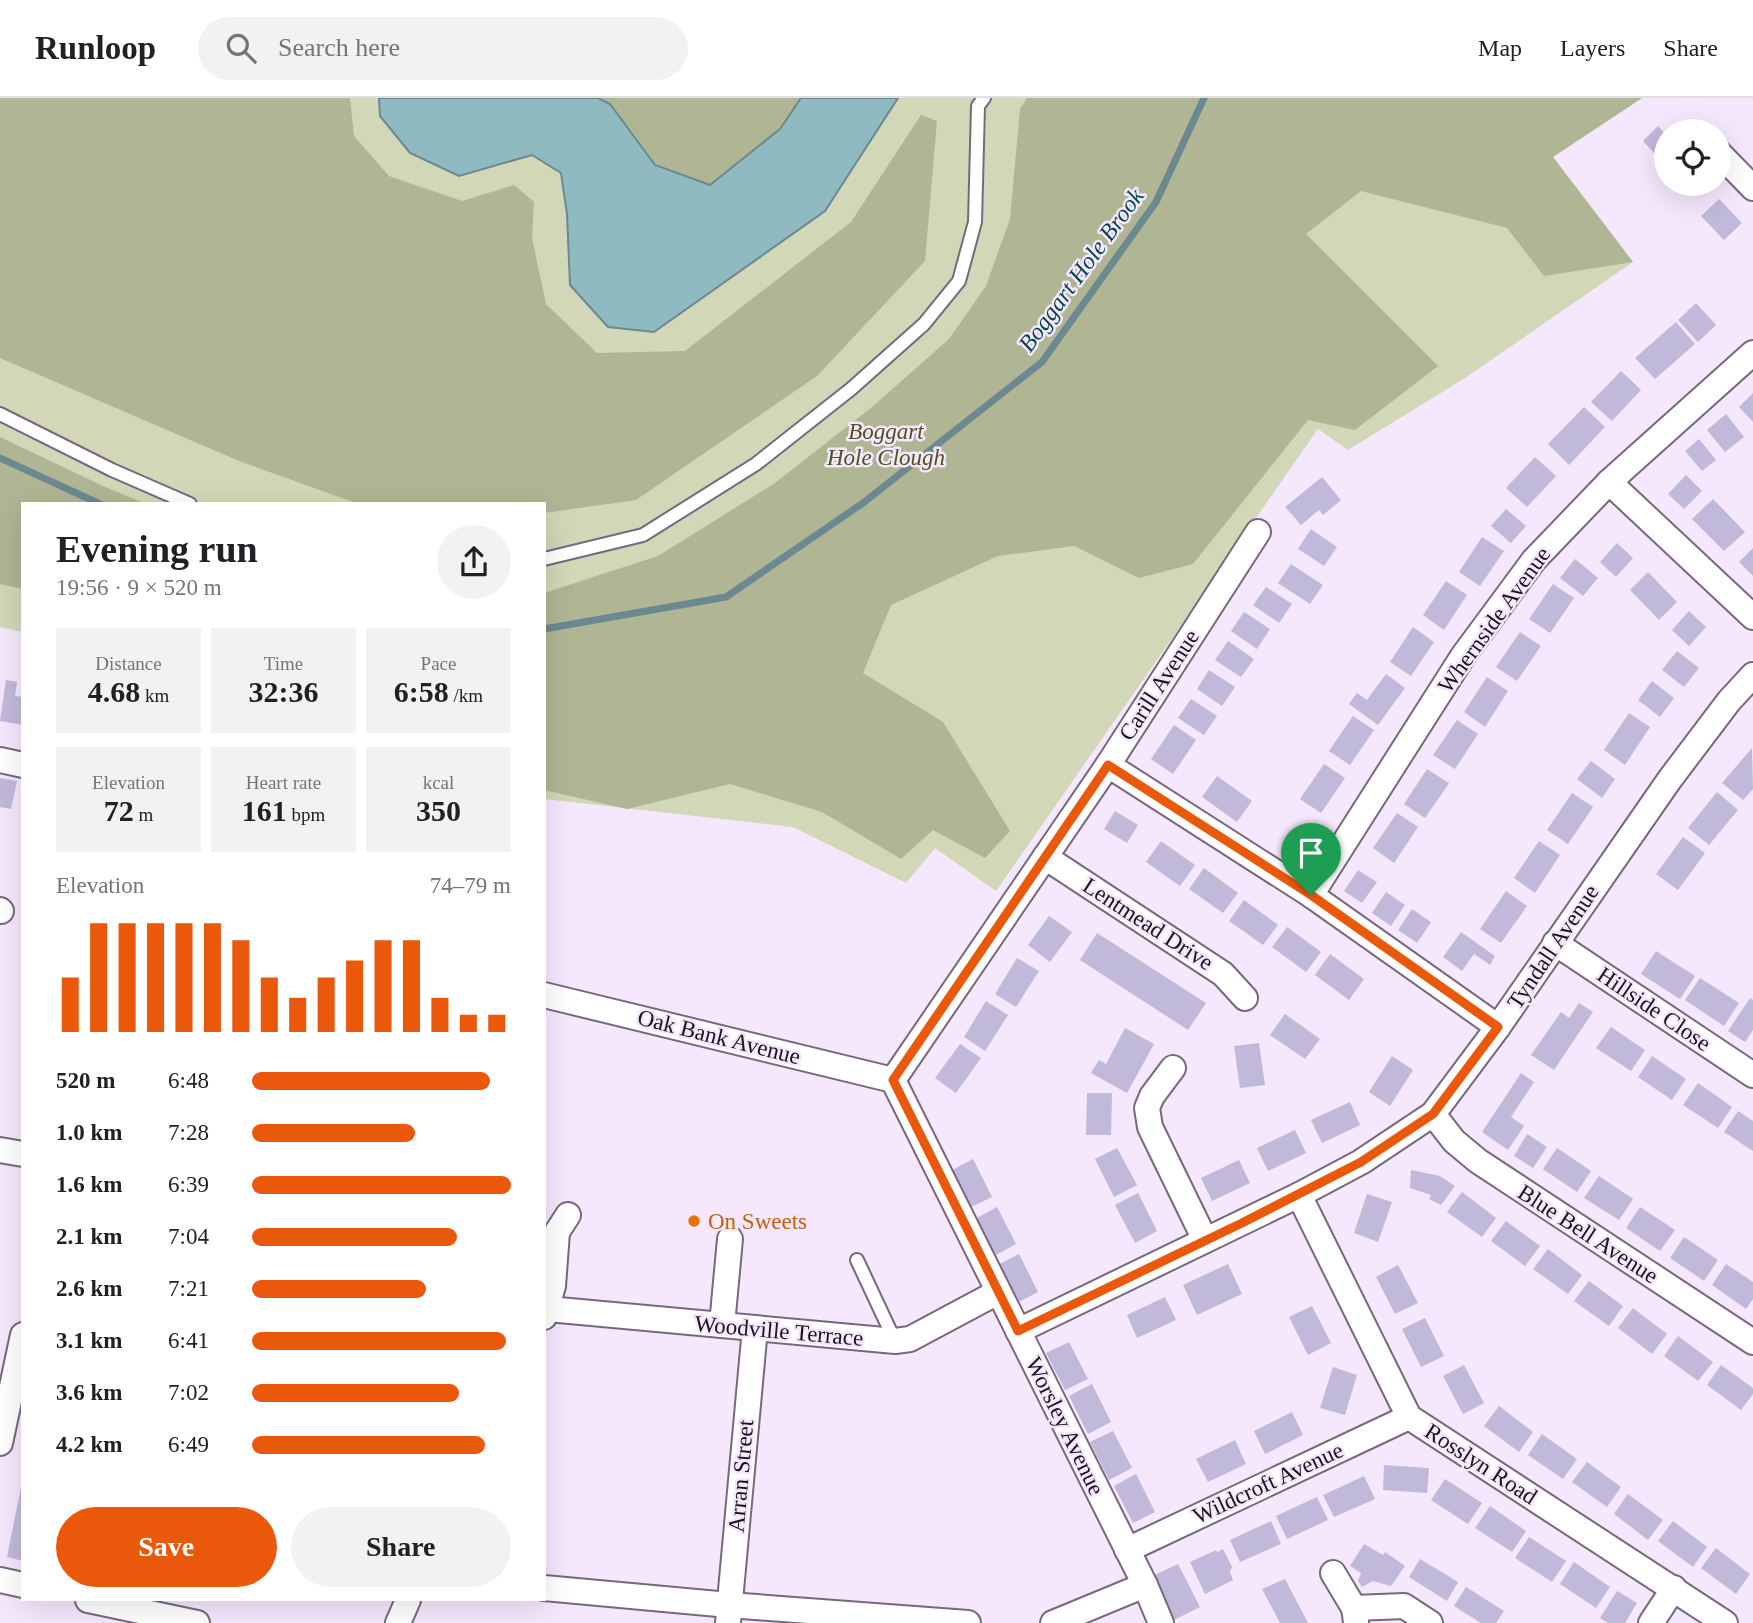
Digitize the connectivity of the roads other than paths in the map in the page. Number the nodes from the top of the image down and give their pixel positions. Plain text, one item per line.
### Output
1 (984, 98) edge
2 (1731, 165) edge
3 (1753, 188) edge
4 (1753, 353) edge
5 (0, 414) edge
6 (1609, 482) junction
7 (185, 502) edge
8 (1258, 532) dead end
9 (546, 559) edge
10 (1753, 617) edge
11 (1753, 675) edge
12 (0, 760) edge
13 (21, 765) edge
14 (1108, 765) junction
15 (1045, 857) junction
16 (1311, 895) junction
17 (1555, 943) junction
18 (546, 995) edge
19 (1245, 998) dead end
20 (1498, 1027) junction
21 (1173, 1068) dead end
22 (1753, 1075) edge
23 (893, 1080) junction
24 (1433, 1114) junction
25 (0, 1150) edge
26 (21, 1154) edge
27 (1299, 1195) junction
28 (568, 1214) dead end
29 (730, 1239) dead end
30 (1205, 1240) junction
31 (857, 1260) dead end
32 (998, 1292) junction
33 (546, 1313) edge
34 (722, 1325) junction
35 (755, 1328) junction
36 (1018, 1331) junction
37 (895, 1341) junction
38 (1753, 1342) edge
39 (13, 1349) edge
40 (1409, 1417) junction
41 (0, 1443) edge
42 (1127, 1550) junction
43 (1333, 1573) dead end
44 (0, 1580) edge
45 (21, 1585) edge
46 (1145, 1585) junction
47 (546, 1588) edge
48 (1674, 1588) junction
49 (93, 1601) edge
50 (408, 1601) edge
51 (728, 1614) edge
52 (1355, 1616) edge
53 (197, 1623) edge
54 (398, 1623) edge
55 (968, 1623) edge
56 (1053, 1623) edge
57 (1161, 1623) edge
58 (1430, 1623) edge
59 (1651, 1623) edge
60 (1725, 1623) edge

1 - 9 lane
2 - 3 street
4 - 6 street, Whernside Avenue
5 - 7 lane
6 - 10 street
6 - 16 street, Whernside Avenue
8 - 14 street, Carill Avenue
11 - 17 street, Tyndall Avenue
12 - 13 street
14 - 15 street, Carill Avenue
14 - 16 street
15 - 19 street, Lentmead Drive
15 - 23 street, Carill Avenue
16 - 20 street
17 - 20 street, Tyndall Avenue
17 - 22 street, Hillside Close
18 - 23 street, Oak Bank Avenue
20 - 24 street, Tyndall Avenue
21 - 30 street
23 - 32 street, Worsley Avenue
24 - 27 street, Tyndall Avenue
24 - 38 street, Blue Bell Avenue
25 - 26 street
27 - 30 street, Tyndall Avenue
27 - 40 street, Rosslyn Road
28 - 33 street
29 - 34 street
30 - 36 street, Tyndall Avenue
31 - 37 lane
32 - 36 street, Worsley Avenue
32 - 37 street, Woodville Terrace
33 - 34 street, Woodville Terrace
34 - 35 street, Woodville Terrace
35 - 37 street, Woodville Terrace
35 - 51 street, Arran Street
36 - 42 street, Worsley Avenue
39 - 41 street
40 - 42 street, Wildcroft Avenue
40 - 48 street, Rosslyn Road
42 - 46 street, Worsley Avenue
43 - 52 street
44 - 45 street
46 - 56 street
46 - 57 street, Worsley Avenue
47 - 51 street
48 - 59 street
48 - 60 street, Rosslyn Road
49 - 53 street
50 - 54 street
51 - 55 street
52 - 58 street

